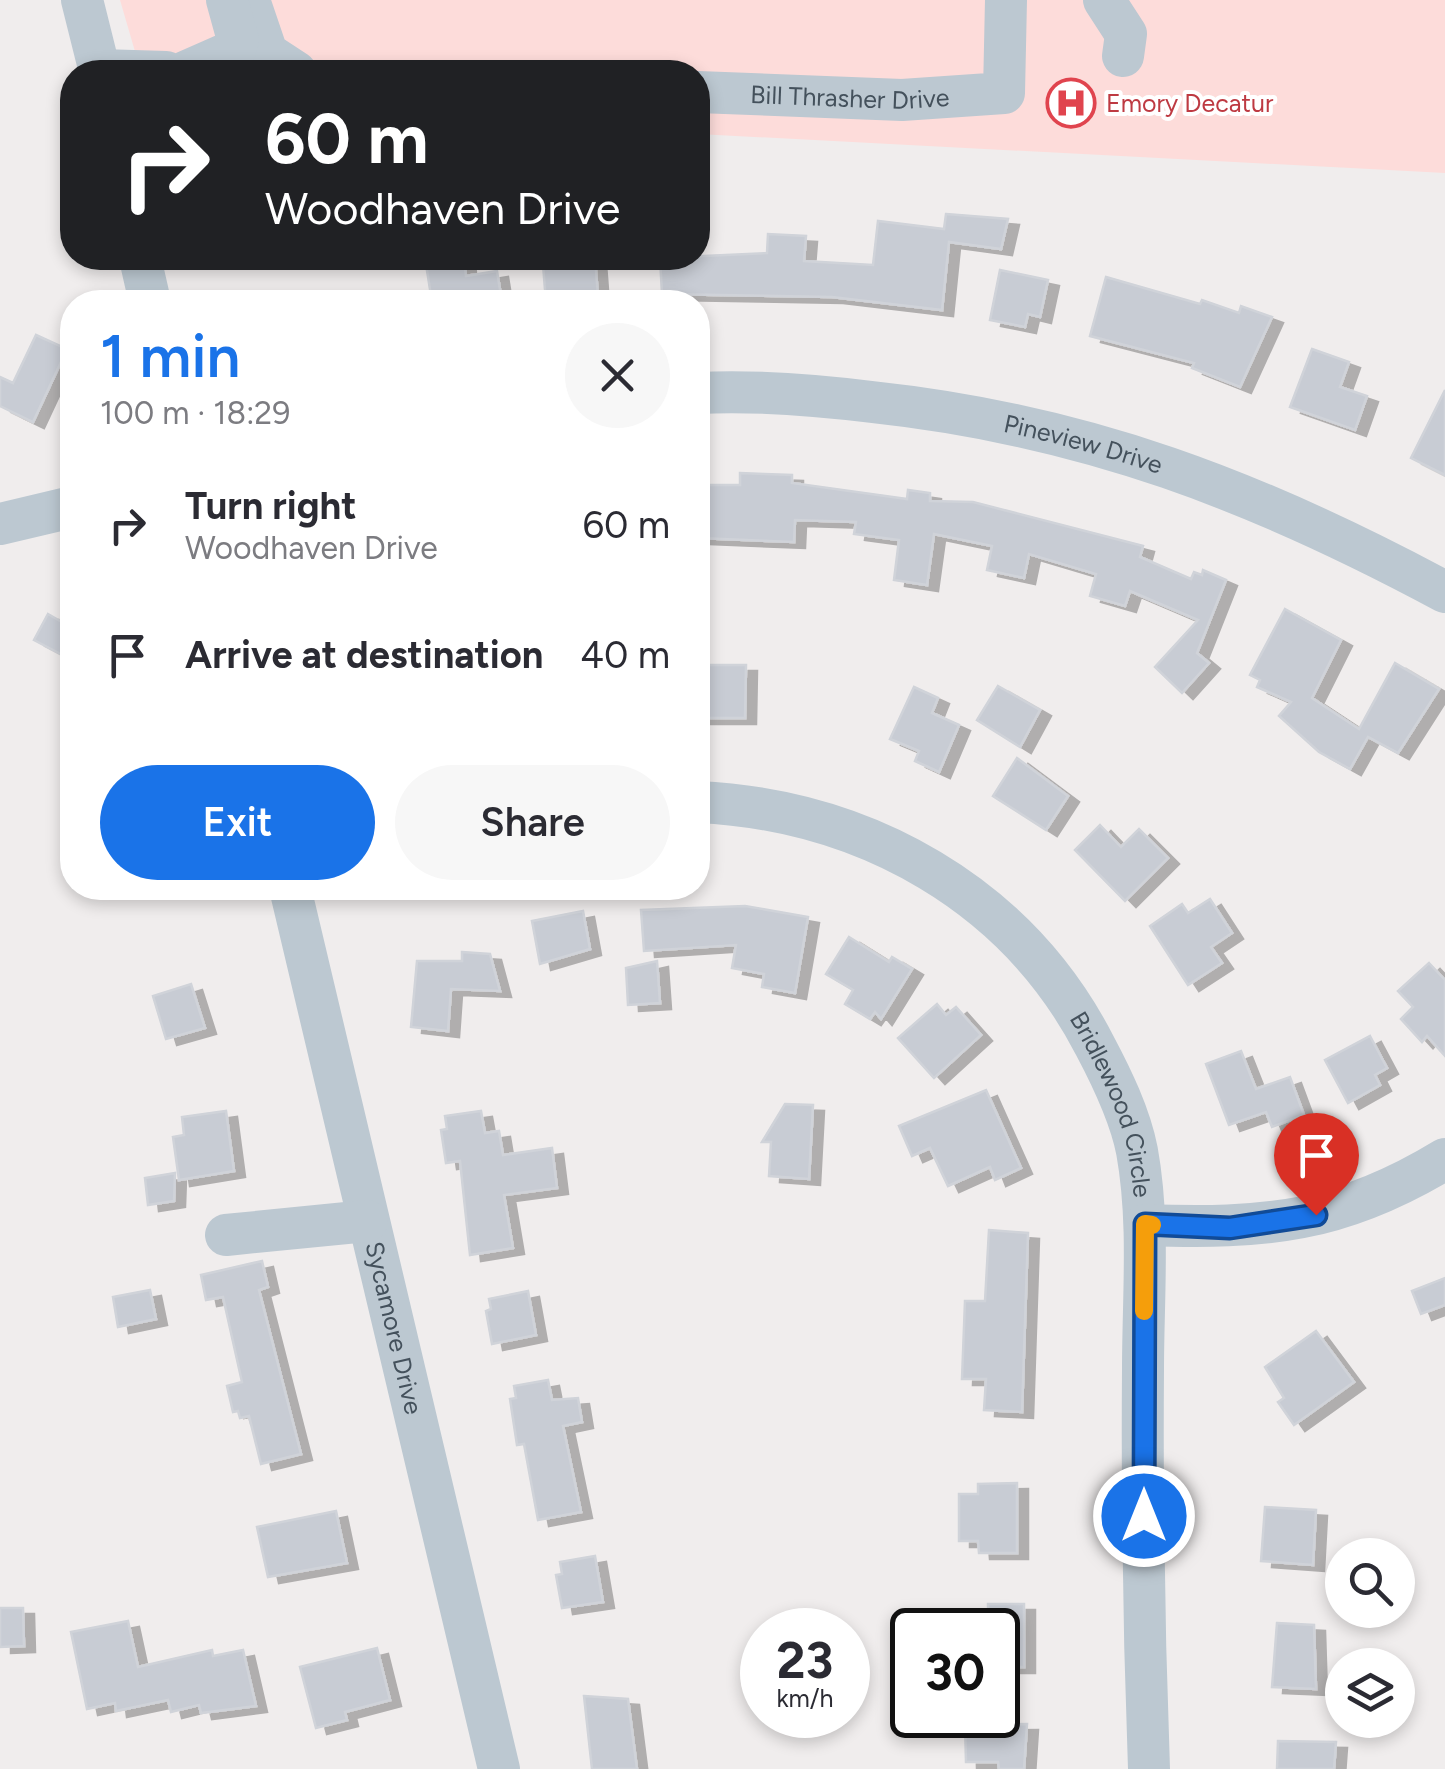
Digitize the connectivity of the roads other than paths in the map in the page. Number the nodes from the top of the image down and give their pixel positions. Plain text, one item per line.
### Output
1 (82, 0) edge
2 (227, 0) edge
3 (250, 0) edge
4 (1006, 0) edge
5 (1104, 0) edge
6 (1123, 56) dead end
7 (97, 60) edge
8 (212, 60) edge
9 (278, 60) edge
10 (710, 92) edge
11 (710, 393) edge
12 (60, 510) edge
13 (0, 524) edge
14 (1445, 592) edge
15 (710, 803) edge
16 (293, 900) edge
17 (1445, 1160) edge
18 (367, 1221) junction
19 (1145, 1224) junction
20 (226, 1234) dead end
21 (499, 1769) edge
22 (1150, 1769) edge

1 - 7 street
2 - 8 street
3 - 9 street
4 - 10 street, Bill Thrasher Drive
5 - 6 street
11 - 14 street, Pineview Drive
12 - 13 street
15 - 19 street, Bridlewood Circle
16 - 18 street, Sycamore Drive
17 - 19 street
18 - 20 street
18 - 21 street, Sycamore Drive
19 - 22 street, Bridlewood Circle

